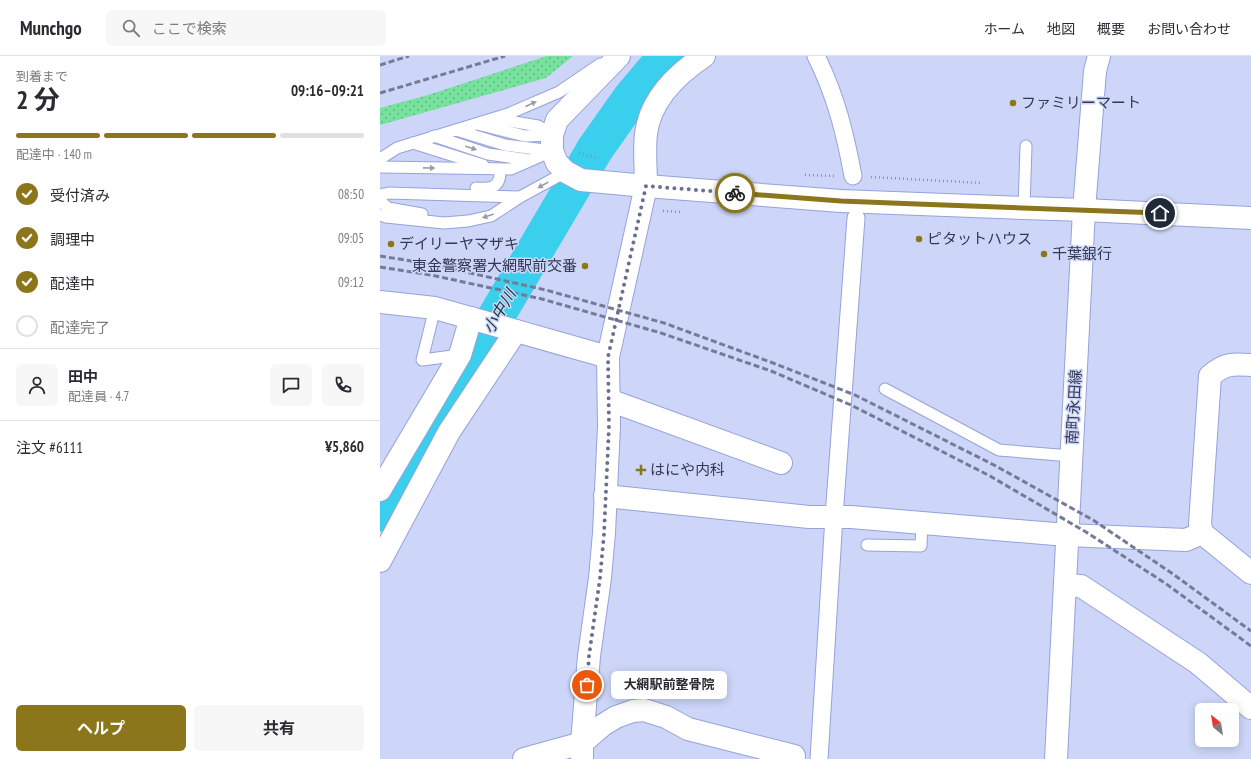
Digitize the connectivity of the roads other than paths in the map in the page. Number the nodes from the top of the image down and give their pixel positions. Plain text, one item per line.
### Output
1 (612, 56) edge
2 (619, 56) edge
3 (704, 56) edge
4 (816, 56) edge
5 (1099, 56) edge
6 (495, 118) junction
7 (477, 124) junction
8 (456, 130) junction
9 (434, 136) junction
10 (413, 143) junction
11 (552, 143) junction
12 (1026, 146) dead end
13 (380, 159) edge
14 (532, 161) junction
15 (385, 167) edge
16 (497, 170) junction
17 (380, 172) edge
18 (566, 172) junction
19 (853, 176) road end
20 (646, 186) junction
21 (380, 190) edge
22 (380, 195) edge
23 (505, 197) junction
24 (380, 201) edge
25 (1024, 208) junction
26 (1084, 210) junction
27 (380, 215) edge
28 (856, 218) dead end
29 (1251, 218) edge
30 (468, 221) junction
31 (380, 302) edge
32 (435, 308) junction
33 (472, 318) junction
34 (516, 331) junction
35 (460, 355) junction
36 (608, 357) junction
37 (1251, 366) edge
38 (885, 389) dead end
39 (608, 400) junction
40 (1071, 456) junction
41 (781, 463) dead end
42 (380, 490) edge
43 (605, 496) junction
44 (834, 517) junction
45 (922, 523) junction
46 (1202, 533) junction
47 (1067, 534) junction
48 (867, 545) dead end
49 (380, 561) edge
50 (1251, 573) edge
51 (1064, 585) junction
52 (1251, 708) edge
53 (582, 751) edge
54 (798, 757) edge
55 (524, 759) edge
56 (819, 759) edge
57 (1056, 759) edge

6 -> 1 lane
2 - 11 street
3 - 20 street
4 - 19 street
5 - 26 street, 南町永田線
6 - 7 lane
6 - 11 lane
7 - 8 lane
7 - 11 lane
8 - 9 lane
8 - 11 lane
9 - 10 lane
9 -> 14 lane
10 - 13 lane
10 - 16 lane
11 - 14 lane
11 - 18 street
12 - 25 lane
14 - 16 lane
15 -> 16 lane
15 - 17 lane
16 - 21 lane
16 - 23 lane
18 - 20 street
18 -> 23 lane
20 - 25 street
20 - 36 street
22 - 23 lane
23 -> 30 lane
24 - 30 lane
25 - 26 street
26 - 29 street
26 - 40 street, 南町永田線
27 - 30 lane
28 - 44 street
31 - 32 street
32 - 33 street
32 - 35 lane
33 - 34 street
33 - 35 street
34 - 36 street
34 - 49 street
35 - 42 street
36 - 39 street
37 - 46 street
38 - 40 lane
39 - 41 street
39 - 43 street
40 - 47 street, 南町永田線
43 - 44 street
43 - 53 street
44 - 45 street
44 - 56 street
45 - 47 street
45 - 48 lane
46 - 47 street
46 - 50 street
47 - 51 street, 南町永田線
51 - 52 street
51 - 57 street, 南町永田線
53 - 54 street
53 - 55 street

